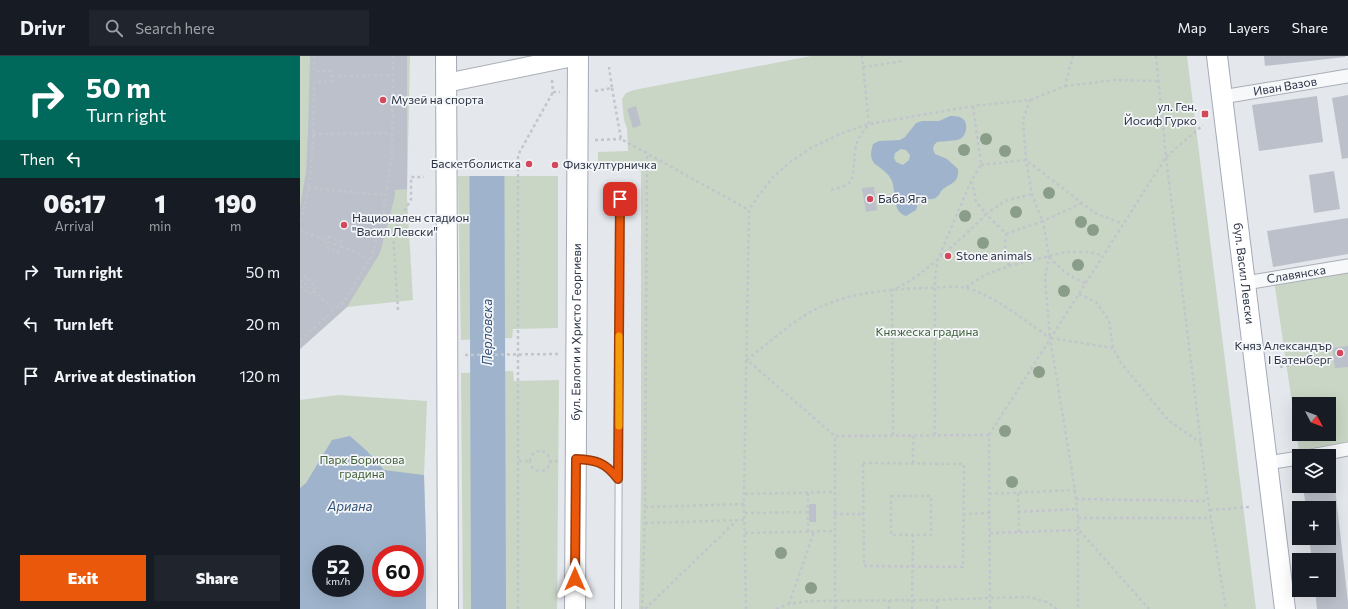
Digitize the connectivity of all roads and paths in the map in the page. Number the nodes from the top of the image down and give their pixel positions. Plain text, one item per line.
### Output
1 (314, 56) edge
2 (393, 56) edge
3 (446, 56) edge
4 (862, 56) edge
5 (1073, 56) edge
6 (1156, 56) edge
7 (1217, 56) edge
8 (574, 57) edge
9 (904, 61) dead end
10 (609, 67) dead end
11 (863, 67) junction
12 (394, 75) junction
13 (332, 76) junction
14 (1348, 76) edge
15 (552, 80) dead end
16 (452, 82) junction
17 (1158, 82) junction
18 (1065, 86) junction
19 (612, 88) junction
20 (553, 92) junction
21 (562, 92) dead end
22 (591, 92) dead end
23 (1222, 97) junction
24 (1030, 100) junction
25 (973, 106) junction
26 (868, 124) junction
27 (1203, 125) dead end
28 (392, 133) junction
29 (312, 134) junction
30 (621, 139) junction
31 (592, 140) dead end
32 (647, 153) junction
33 (1166, 157) junction
34 (1026, 160) junction
35 (981, 165) junction
36 (424, 177) dead end
37 (972, 181) junction
38 (308, 188) junction
39 (831, 190) dead end
40 (1032, 194) junction
41 (386, 195) junction
42 (620, 199) dead end
43 (1082, 203) junction
44 (749, 210) junction
45 (986, 214) junction
46 (300, 221) edge
47 (1044, 221) junction
48 (1123, 224) junction
49 (300, 230) edge
50 (1006, 234) junction
51 (327, 241) junction
52 (336, 245) dead end
53 (341, 246) junction
54 (1103, 255) junction
55 (1049, 256) junction
56 (370, 259) junction
57 (938, 259) junction
58 (1009, 266) junction
59 (1348, 266) edge
60 (301, 281) edge
61 (1245, 282) junction
62 (1085, 283) junction
63 (300, 286) edge
64 (966, 287) junction
65 (310, 288) dead end
66 (934, 288) junction
67 (313, 290) junction
68 (892, 290) junction
69 (1078, 294) junction
70 (334, 309) junction
71 (398, 310) dead end
72 (1050, 338) junction
73 (300, 340) edge
74 (1113, 348) junction
75 (519, 354) junction
76 (576, 354) junction
77 (461, 355) dead end
78 (1333, 357) dead end
79 (747, 360) junction
80 (1280, 367) dead end
81 (893, 435) junction
82 (913, 435) junction
83 (989, 435) junction
84 (835, 436) junction
85 (935, 436) junction
86 (1201, 443) junction
87 (1348, 449) edge
88 (1336, 451) edge
89 (1292, 459) edge
90 (569, 460) junction
91 (519, 461) junction
92 (530, 461) junction
93 (549, 462) junction
94 (913, 463) junction
95 (1267, 463) junction
96 (618, 479) junction
97 (1075, 490) junction
98 (834, 492) junction
99 (808, 493) junction
100 (1018, 493) junction
101 (745, 494) junction
102 (989, 494) junction
103 (1076, 499) junction
104 (1208, 500) junction
105 (744, 504) junction
106 (645, 507) junction
107 (1250, 507) dead end
108 (1077, 509) junction
109 (1210, 510) junction
110 (808, 512) junction
111 (1018, 512) junction
112 (745, 513) junction
113 (990, 513) junction
114 (834, 514) junction
115 (864, 514) junction
116 (963, 514) junction
117 (1078, 518) junction
118 (1211, 518) junction
119 (745, 520) junction
120 (736, 521) junction
121 (645, 523) junction
122 (1079, 530) junction
123 (835, 531) junction
124 (808, 532) junction
125 (814, 532) junction
126 (1019, 532) junction
127 (745, 533) junction
128 (990, 533) junction
129 (913, 535) junction
130 (912, 567) junction
131 (990, 598) junction
132 (889, 600) junction
133 (912, 600) junction
134 (937, 600) junction
135 (835, 601) junction
136 (789, 604) junction
137 (448, 609) edge
138 (518, 609) edge
139 (575, 609) edge
140 (618, 609) edge
141 (644, 609) edge
142 (746, 609) edge
143 (776, 609) edge
144 (835, 609) edge
145 (889, 609) edge
146 (912, 609) edge
147 (937, 609) edge
148 (990, 609) edge
149 (1057, 609) edge
150 (1078, 609) edge
151 (1149, 609) edge
152 (1226, 609) edge
153 (1285, 609) edge

1 - 13 path
2 - 12 path
3 - 16 main road
4 - 11 path
5 - 18 path
6 - 17 path
7 - 23 main road, бул. Васил Левски
8 - 16 street
8 - 76 main road, бул. Евлоги и Христо Георгиеви
9 - 11 path
10 - 19 path
11 - 26 path
12 - 13 path
12 - 28 path
13 - 29 path
14 - 23 street, Иван Вазов
15 - 20 path
16 - 137 main road
17 - 18 path
17 - 33 path
18 - 24 path
19 - 22 path
19 - 30 path
20 - 21 path
20 - 75 path
23 - 61 main road, бул. Васил Левски
24 - 25 path
24 - 34 path
25 - 26 path
25 - 35 path
26 - 39 path
26 - 44 path
27 - 33 path
28 - 29 path
28 - 41 path
29 - 38 path
30 - 31 path
30 - 32 path
32 - 44 path
32 - 106 path
33 - 48 path
33 - 86 path
34 - 35 path
34 - 40 path
34 - 43 path
35 - 37 path
36 - 71 path
37 - 45 path
37 - 57 path
38 - 41 path
38 - 46 path
40 - 45 path
40 - 47 path
41 - 56 path
42 - 96 lane
43 - 47 path
43 - 48 path
44 - 79 path
45 - 50 path
45 - 57 path
47 - 50 path
47 - 55 path
48 - 54 path
49 - 51 path
50 - 58 path
51 - 52 path
51 - 53 path
51 - 53 path
53 - 56 path
54 - 55 path
54 - 62 path
55 - 58 path
55 - 62 path
55 - 72 path
56 - 70 path
57 - 66 path
57 - 68 path
58 - 64 path
59 - 61 street, Славянска
60 - 65 path
60 - 67 path
61 - 95 main road, бул. Васил Левски
62 - 69 path
63 - 67 path
64 - 66 path
64 - 72 path
66 - 68 path
66 - 85 path
67 - 70 path
68 - 79 path
68 - 81 path
69 - 72 path
69 - 74 path
70 - 73 path
72 - 74 path
72 - 83 path
72 - 97 path
74 - 86 path
75 - 76 path
75 - 77 path
75 - 91 path
76 - 90 main road, бул. Евлоги и Христо Георгиеви
78 - 80 path
79 - 84 path
79 - 101 path
81 - 82 path
81 - 84 path
82 - 85 path
82 - 94 path
83 - 85 path
83 - 102 path
84 - 98 path
86 - 104 path
87 - 88 street
89 - 95 street
90 - 93 path
90 - 96 lane
90 - 139 main road, бул. Евлоги и Христо Георгиеви
91 - 92 path
91 - 138 path
92 - 93 path
92 - 93 path
94 - 115 path
94 - 116 path
95 - 153 main road, бул. Васил Левски
96 - 140 lane
97 - 100 path
97 - 103 path
98 - 99 path
98 - 114 path
99 - 101 path
99 - 110 path
100 - 102 path
100 - 111 path
101 - 105 path
102 - 113 path
103 - 104 path
103 - 108 path
104 - 109 path
105 - 106 path
105 - 112 path
106 - 121 path
107 - 109 path
108 - 111 path
108 - 117 path
109 - 118 path
110 - 112 path
110 - 124 path
111 - 126 path
112 - 119 path
113 - 116 path
113 - 128 path
114 - 115 path
114 - 123 path
115 - 130 path
116 - 130 path
117 - 118 path
117 - 122 path
118 - 152 path
119 - 120 path
119 - 127 path
120 - 121 path
120 - 141 path
121 - 141 path
122 - 126 path
122 - 150 path
122 - 151 path
123 - 125 path
123 - 135 path
124 - 125 path
124 - 127 path
125 - 136 path
126 - 128 path
127 - 142 path
128 - 131 path
129 - 129 path
129 - 130 path
130 - 133 path
131 - 134 path
131 - 148 path
131 - 149 path
132 - 133 path
132 - 135 path
132 - 145 path
133 - 134 path
133 - 146 path
134 - 147 path
135 - 136 path
135 - 144 path
136 - 143 path

